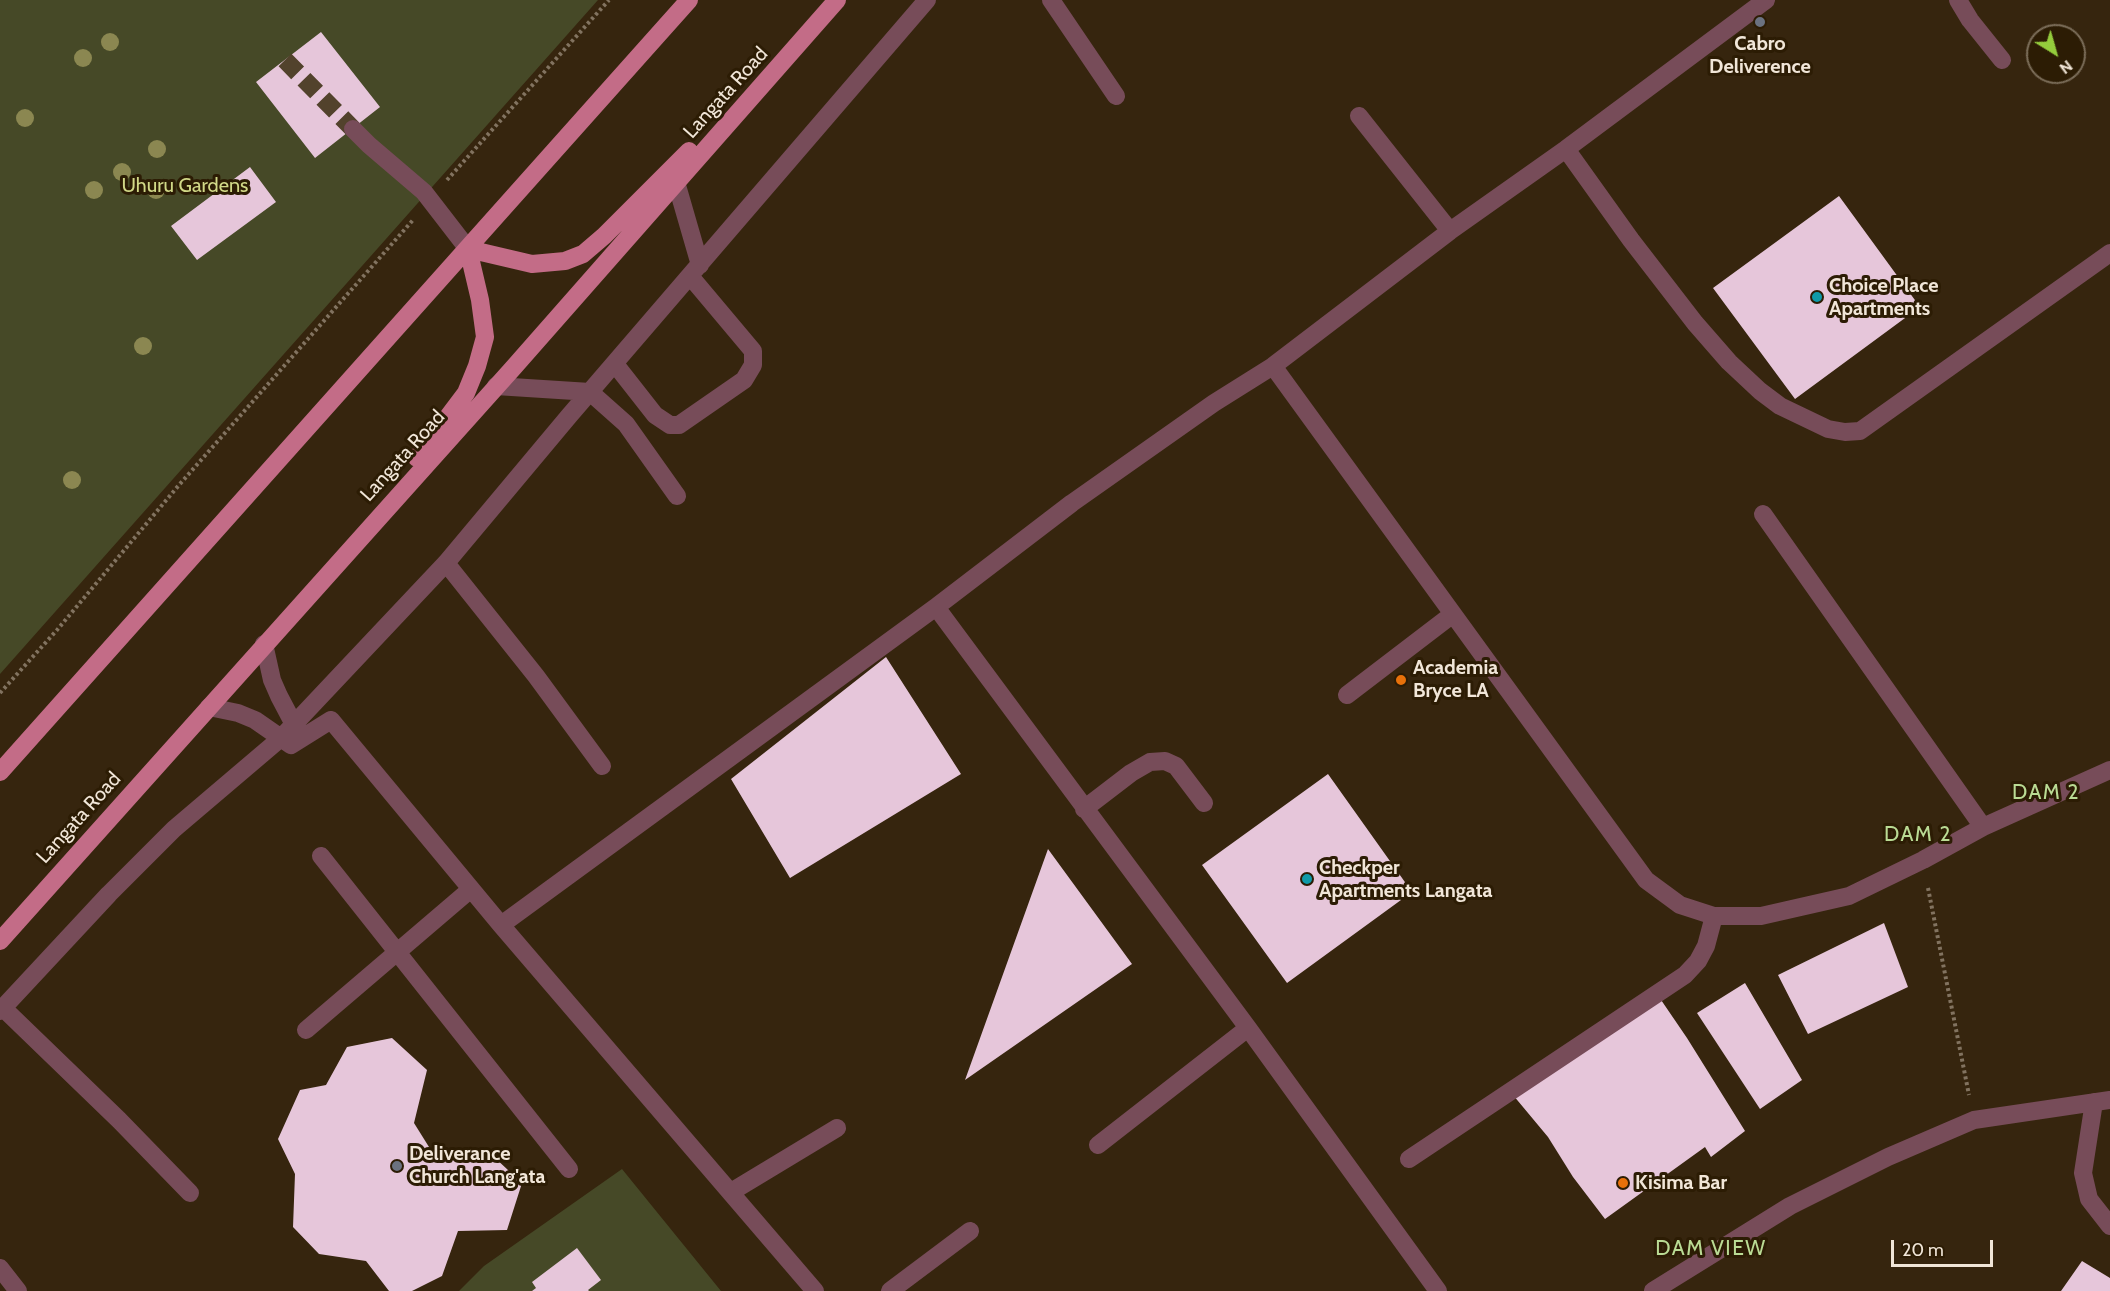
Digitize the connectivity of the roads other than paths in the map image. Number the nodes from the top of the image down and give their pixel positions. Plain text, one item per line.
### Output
1 (690, 0) edge
2 (927, 0) edge
3 (1051, 0) edge
4 (1958, 0) edge
5 (837, 1) edge
6 (1756, 3) edge
7 (2002, 60) dead end
8 (1116, 96) dead end
9 (1359, 116) dead end
10 (353, 129) tunnel mouth
11 (1566, 149) junction
12 (676, 182) junction
13 (1450, 231) junction
14 (468, 249) junction
15 (2110, 253) edge
16 (695, 270) junction
17 (615, 364) junction
18 (1273, 366) junction
19 (496, 386) junction
20 (590, 392) junction
21 (677, 496) dead end
22 (1763, 514) dead end
23 (350, 548) junction
24 (446, 563) junction
25 (936, 607) junction
26 (1453, 614) junction
27 (264, 644) junction
28 (1347, 695) dead end
29 (209, 707) junction
30 (288, 732) junction
31 (602, 766) dead end
32 (2110, 770) edge
33 (0, 772) edge
34 (1204, 803) dead end
35 (1084, 809) junction
36 (1983, 827) junction
37 (321, 856) dead end
38 (471, 889) junction
39 (1714, 916) junction
40 (501, 925) junction
41 (0, 941) edge
42 (398, 951) junction
43 (1, 1010) edge
44 (1248, 1028) junction
45 (306, 1030) dead end
46 (2102, 1101) edge
47 (837, 1128) dead end
48 (1098, 1145) dead end
49 (1408, 1159) dead end
50 (569, 1169) dead end
51 (731, 1192) junction
52 (190, 1193) dead end
53 (2110, 1226) edge
54 (970, 1231) dead end
55 (0, 1268) edge
56 (18, 1291) edge
57 (815, 1291) edge
58 (890, 1291) edge
59 (1438, 1291) edge
60 (1653, 1291) edge

1 - 14 main road
2 - 16 street
3 - 8 street
4 - 7 street
5 - 12 main road, Langata Road
5 - 14 main road
6 - 11 street
9 - 13 street
10 - 14 street
11 - 13 street
11 - 15 street
12 - 16 street
12 - 19 main road, Langata Road
13 - 18 street
14 - 23 main road
14 - 33 main road
16 - 17 street
16 - 17 street
17 - 20 street
18 - 25 street
18 - 26 street
19 - 20 street
19 - 23 main road, Langata Road
20 - 21 street
20 - 24 street
22 - 36 street
23 - 27 main road, Langata Road
24 - 30 street
24 - 31 street
25 - 35 street
25 - 40 street
26 - 28 street
26 - 39 street
27 - 29 main road, Langata Road
27 - 30 street
29 - 30 street
29 - 41 main road, Langata Road
30 - 38 street
30 - 43 street
32 - 36 street
34 - 35 street
35 - 44 street
36 - 39 street
37 - 42 street
38 - 40 street
38 - 42 street
39 - 49 street
40 - 51 street
42 - 45 street
42 - 50 street
43 - 52 street
44 - 48 street
44 - 59 street
46 - 53 street
46 - 60 street
47 - 51 street
51 - 57 street
54 - 58 street
55 - 56 street

